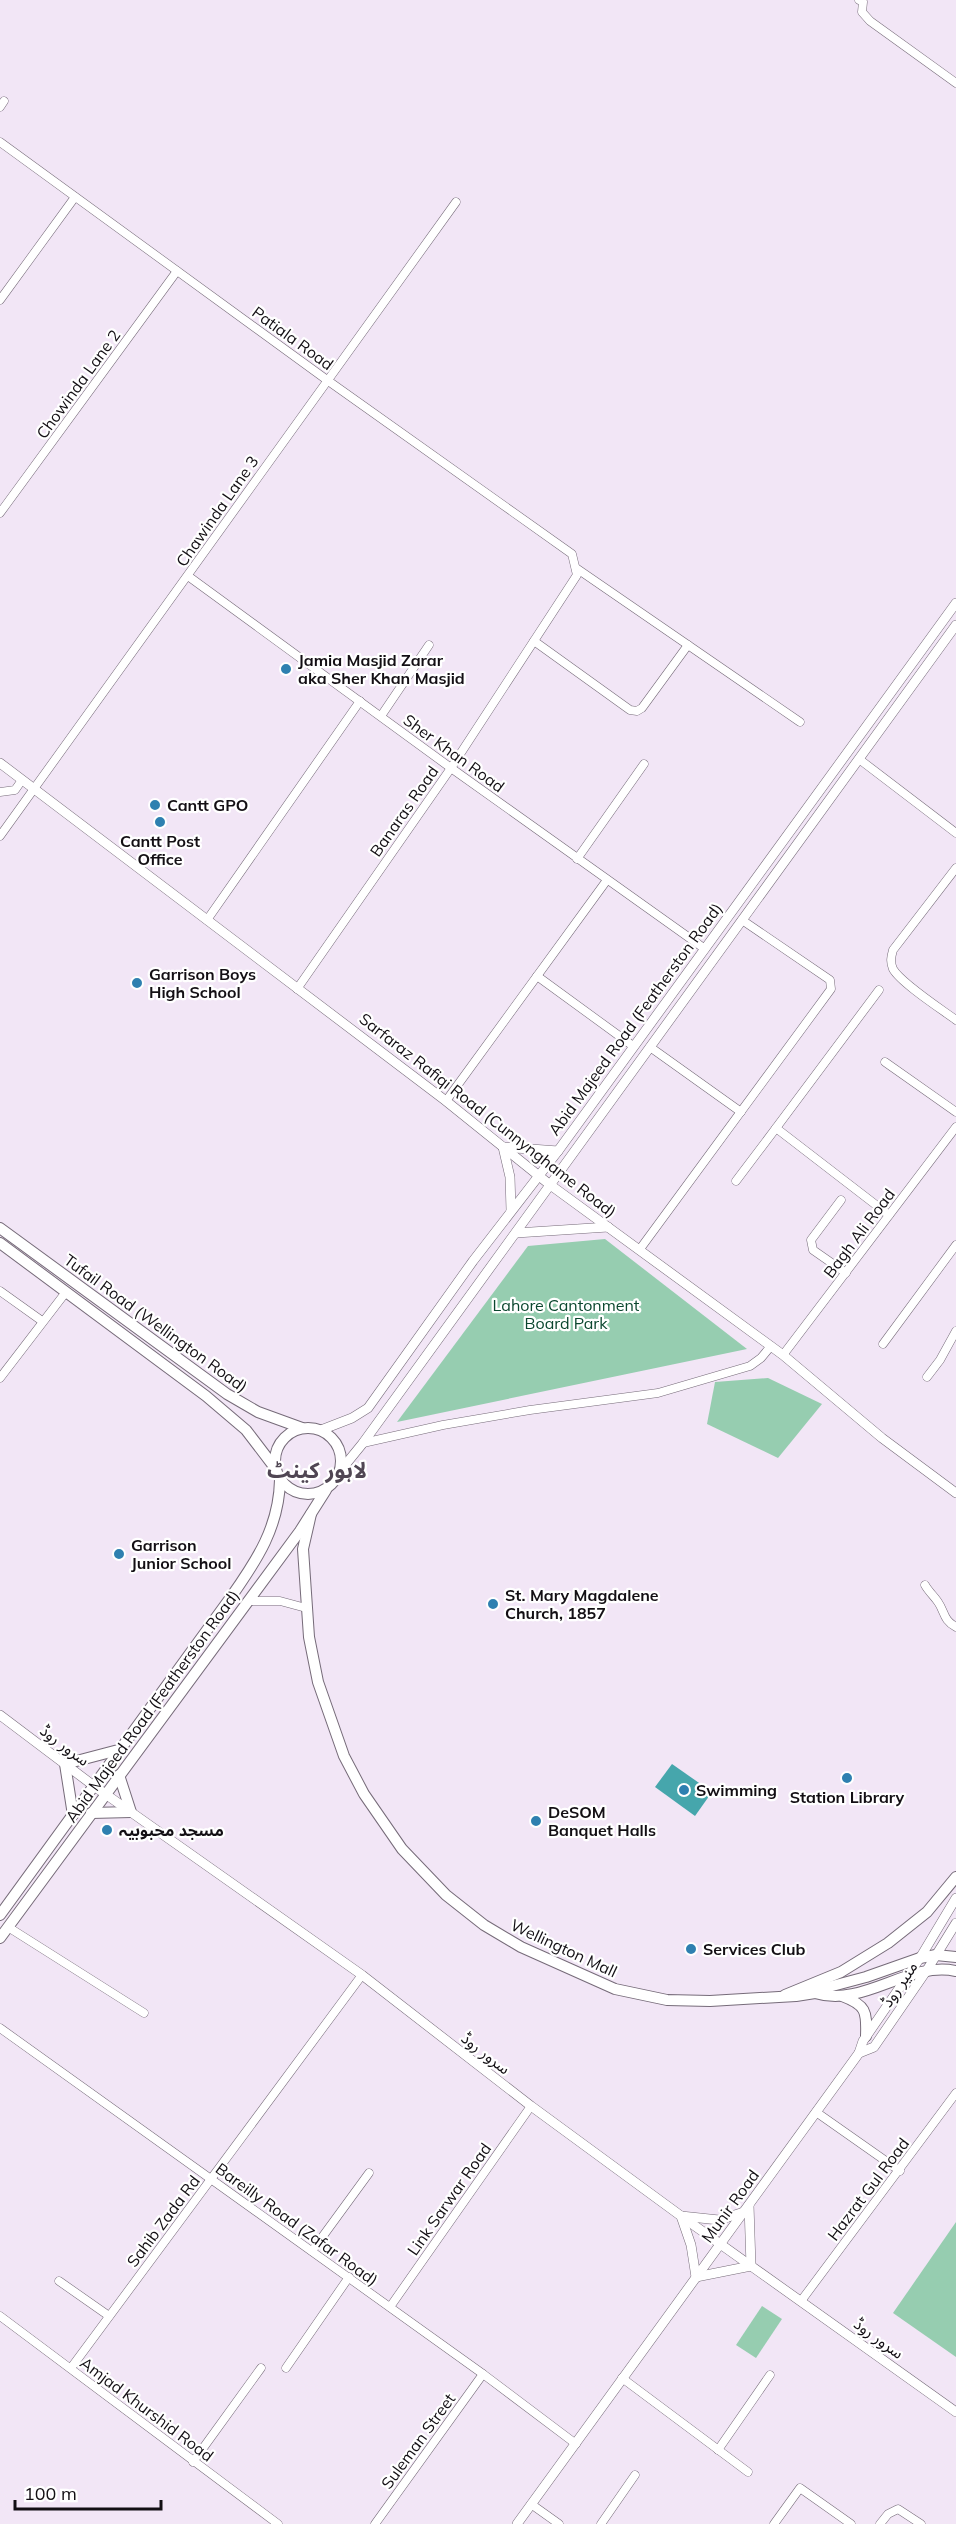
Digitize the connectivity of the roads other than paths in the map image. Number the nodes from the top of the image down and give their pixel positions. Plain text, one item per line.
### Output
1 (859, 0) edge
2 (956, 83) edge
3 (0, 142) edge
4 (75, 197) junction
5 (456, 202) dead end
6 (177, 271) junction
7 (0, 300) edge
8 (327, 380) junction
9 (0, 513) edge
10 (576, 568) junction
11 (188, 576) junction
12 (956, 603) edge
13 (956, 625) edge
14 (534, 641) junction
15 (429, 645) dead end
16 (688, 645) junction
17 (360, 701) junction
18 (381, 716) junction
19 (800, 722) dead end
20 (859, 759) junction
21 (0, 763) edge
22 (644, 764) dead end
23 (451, 768) junction
24 (22, 780) junction
25 (34, 788) junction
26 (0, 792) edge
27 (956, 832) edge
28 (0, 836) edge
29 (577, 859) junction
30 (956, 868) edge
31 (607, 880) junction
32 (207, 920) junction
33 (742, 920) junction
34 (705, 949) junction
35 (690, 970) junction
36 (537, 976) junction
37 (700, 978) junction
38 (297, 989) junction
39 (879, 990) dead end
40 (956, 1020) edge
41 (633, 1046) junction
42 (650, 1047) junction
43 (885, 1062) dead end
44 (446, 1101) junction
45 (741, 1112) junction
46 (956, 1112) edge
47 (956, 1127) edge
48 (776, 1128) junction
49 (503, 1147) junction
50 (558, 1151) junction
51 (538, 1175) junction
52 (736, 1181) dead end
53 (549, 1184) junction
54 (841, 1200) dead end
55 (511, 1210) junction
56 (889, 1215) junction
57 (608, 1227) junction
58 (0, 1228) edge
59 (516, 1233) junction
60 (0, 1243) edge
61 (956, 1245) edge
62 (640, 1249) junction
63 (846, 1273) junction
64 (0, 1291) edge
65 (66, 1292) junction
66 (42, 1321) junction
67 (956, 1331) edge
68 (883, 1344) dead end
69 (771, 1346) junction
70 (783, 1355) junction
71 (927, 1377) dead end
72 (0, 1378) edge
73 (302, 1428) junction
74 (321, 1430) junction
75 (363, 1443) junction
76 (276, 1468) junction
77 (341, 1470) junction
78 (280, 1480) junction
79 (326, 1490) junction
80 (956, 1493) edge
81 (311, 1514) junction
82 (925, 1585) dead end
83 (248, 1601) junction
84 (306, 1608) junction
85 (956, 1627) edge
86 (0, 1715) edge
87 (122, 1749) junction
88 (65, 1764) junction
89 (119, 1776) junction
90 (94, 1786) junction
91 (105, 1794) junction
92 (131, 1812) junction
93 (90, 1813) junction
94 (73, 1815) junction
95 (956, 1877) edge
96 (956, 1898) edge
97 (0, 1915) edge
98 (956, 1923) edge
99 (8, 1927) junction
100 (0, 1938) edge
101 (936, 1955) junction
102 (956, 1957) edge
103 (920, 1958) junction
104 (927, 1970) junction
105 (956, 1971) edge
106 (363, 1975) junction
107 (909, 1975) junction
108 (815, 1993) junction
109 (842, 1996) junction
110 (779, 1998) junction
111 (144, 2013) dead end
112 (0, 2028) edge
113 (866, 2036) junction
114 (859, 2053) junction
115 (956, 2093) edge
116 (531, 2106) junction
117 (816, 2112) junction
118 (900, 2170) junction
119 (369, 2173) dead end
120 (211, 2179) junction
121 (746, 2209) junction
122 (681, 2216) junction
123 (720, 2244) junction
124 (312, 2251) junction
125 (752, 2266) junction
126 (349, 2277) junction
127 (696, 2277) junction
128 (59, 2281) dead end
129 (801, 2301) junction
130 (390, 2307) junction
131 (0, 2316) edge
132 (109, 2316) junction
133 (71, 2368) junction
134 (261, 2368) dead end
135 (286, 2368) dead end
136 (483, 2374) junction
137 (770, 2375) dead end
138 (622, 2378) junction
139 (956, 2412) edge
140 (576, 2444) junction
141 (718, 2450) junction
142 (193, 2462) junction
143 (748, 2472) dead end
144 (635, 2475) dead end
145 (531, 2504) junction
146 (278, 2524) edge
147 (375, 2524) edge
148 (517, 2524) edge
149 (559, 2524) edge
150 (601, 2524) edge
151 (774, 2524) edge
152 (851, 2524) edge
153 (880, 2524) edge
154 (921, 2524) edge

1 - 2 street
3 - 4 street, Patiala Road
4 - 6 street, Patiala Road
4 - 7 street
5 - 8 street, Chawinda Lane 3
6 - 8 street, Patiala Road
6 - 9 street, Chowinda Lane 2
8 - 10 street, Patiala Road
8 - 11 street, Chawinda Lane 3
10 - 14 street, Banaras Road
10 - 16 street
11 - 17 street, Sher Khan Road
11 - 25 street, Chawinda Lane 3
12 - 34 street, Abid Majeed Road (Featherston Road)
13 - 20 street, Abid Majeed Road (Featherston Road)
14 - 16 street
14 - 23 street, Banaras Road
15 - 18 street
16 - 19 street
17 - 18 street, Sher Khan Road
17 - 32 street
18 - 23 street, Sher Khan Road
20 - 27 street
20 - 33 street, Abid Majeed Road (Featherston Road)
21 - 24 street, Sarfaraz Rafiqi Road (Cunnynghame Road)
22 - 29 street
23 - 29 street, Sher Khan Road
23 - 38 street, Banaras Road
24 - 25 street, Sarfaraz Rafiqi Road (Cunnynghame Road)
24 - 26 street
25 - 28 street, Chawinda Lane 3
25 - 32 street, Sarfaraz Rafiqi Road (Cunnynghame Road)
29 - 31 street, Sher Khan Road
30 - 40 street
31 - 34 street, Sher Khan Road
31 - 36 street
32 - 38 street, Sarfaraz Rafiqi Road (Cunnynghame Road)
33 - 37 street, Abid Majeed Road (Featherston Road)
33 - 45 street
34 - 35 street, Abid Majeed Road (Featherston Road)
35 - 37 street
35 - 41 street, Abid Majeed Road (Featherston Road)
36 - 41 street
36 - 44 street
37 - 42 street, Abid Majeed Road (Featherston Road)
38 - 44 street, Sarfaraz Rafiqi Road (Cunnynghame Road)
39 - 48 street
41 - 50 street, Abid Majeed Road (Featherston Road)
42 - 45 street
42 - 53 street, Abid Majeed Road (Featherston Road)
43 - 46 street
44 - 49 street, Sarfaraz Rafiqi Road (Cunnynghame Road)
45 - 62 street
47 - 56 street, Bagh Ali Road
48 - 52 street
48 - 56 street
49 - 50 street
49 - 51 street, Sarfaraz Rafiqi Road (Cunnynghame Road)
49 - 55 street
50 - 51 street, Abid Majeed Road (Featherston Road)
51 - 53 street, Sarfaraz Rafiqi Road (Cunnynghame Road)
51 - 55 street, Abid Majeed Road (Featherston Road)
53 - 57 street, Sarfaraz Rafiqi Road (Cunnynghame Road)
53 - 59 street, Abid Majeed Road (Featherston Road)
54 - 63 street
55 - 74 street, Abid Majeed Road (Featherston Road)
56 - 63 street, Bagh Ali Road
57 - 59 street
57 - 62 street, Sarfaraz Rafiqi Road (Cunnynghame Road)
58 - 73 main road, Tufail Road (Wellington Road)
59 - 75 street, Abid Majeed Road (Featherston Road)
60 - 65 main road, Tufail Road (Wellington Road)
61 - 68 street
62 - 69 street, Sarfaraz Rafiqi Road (Cunnynghame Road)
63 - 70 street, Bagh Ali Road
64 - 66 street
65 - 66 street
65 - 76 main road, Tufail Road (Wellington Road)
66 - 72 street
67 - 71 street
69 - 70 street, Sarfaraz Rafiqi Road (Cunnynghame Road)
69 - 75 street
70 - 80 street, Sarfaraz Rafiqi Road (Cunnynghame Road)
73 - 74 main road
73 - 76 main road
74 - 77 main road
75 - 77 street, Abid Majeed Road (Featherston Road)
76 - 78 main road
77 - 79 main road
78 - 79 main road
78 - 87 main road, Abid Majeed Road (Featherston Road)
79 - 81 main road, Abid Majeed Road (Featherston Road)
81 - 83 main road, Abid Majeed Road (Featherston Road)
81 - 84 main road, Wellington Mall
82 - 85 street
83 - 84 street
83 - 89 main road, Abid Majeed Road (Featherston Road)
84 - 110 main road, Wellington Mall
86 - 88 street, سرور روڈ
87 - 88 main road
87 - 90 main road, Abid Majeed Road (Featherston Road)
88 - 90 street, سرور روڈ
88 - 94 main road
89 - 91 main road, Abid Majeed Road (Featherston Road)
89 - 92 main road
90 - 91 street, سرور روڈ
90 - 94 main road, Abid Majeed Road (Featherston Road)
91 - 92 street, سرور روڈ
91 - 93 main road, Abid Majeed Road (Featherston Road)
92 - 93 main road
92 - 106 street, سرور روڈ
93 - 99 main road, Abid Majeed Road (Featherston Road)
94 - 97 main road, Abid Majeed Road (Featherston Road)
95 - 110 main road
96 - 103 street, Munir Road
98 - 101 street, منیر روڈ
99 - 100 main road, Abid Majeed Road (Featherston Road)
99 - 111 street
101 - 102 main road
101 - 103 main road
101 - 104 street, منیر روڈ
103 - 107 street, Munir Road
103 - 108 main road, Wellington Mall
104 - 105 main road
104 - 107 main road
104 - 114 street, منیر روڈ
106 - 116 street, سرور روڈ
106 - 120 street, Sahib Zada Rd
107 - 109 main road, Wellington Mall
107 - 113 street, Munir Road
108 - 109 main road, Wellington Mall
108 - 110 main road, Wellington Mall
109 - 113 main road
112 - 120 street, Bareilly Road (Zafar Road)
113 - 114 street, Munir Road
114 - 117 street, Munir Road
115 - 118 street, Hazrat Gul Road
116 - 122 street, سرور روڈ
116 - 130 street, Link Sarwar Road
117 - 118 street
117 - 121 street, Munir Road
118 - 129 street, Hazrat Gul Road
119 - 124 street
120 - 124 street, Bareilly Road (Zafar Road)
120 - 132 street, Sahib Zada Rd
121 - 122 street
121 - 123 street, Munir Road
121 - 125 street
122 - 123 street, سرور روڈ
122 - 127 street
123 - 125 street, سرور روڈ
123 - 127 street, Munir Road
124 - 126 street, Bareilly Road (Zafar Road)
125 - 127 street
125 - 129 street, سرور روڈ
126 - 130 street, Bareilly Road (Zafar Road)
126 - 135 street
127 - 138 street, Munir Road
128 - 132 street
129 - 139 street, سرور روڈ
130 - 136 street, Bareilly Road (Zafar Road)
131 - 133 street, Amjad Khurshid Road
132 - 133 street, Sahib Zada Rd
133 - 142 street, Amjad Khurshid Road
134 - 142 street
136 - 140 street, Bareilly Road (Zafar Road)
136 - 147 street, Suleman Street
137 - 141 street
138 - 140 street, Munir Road
138 - 141 street
140 - 145 street, Munir Road
141 - 143 street
142 - 146 street, Amjad Khurshid Road
144 - 150 street
145 - 148 street, Munir Road
145 - 149 street
151 - 152 street
153 - 154 street

